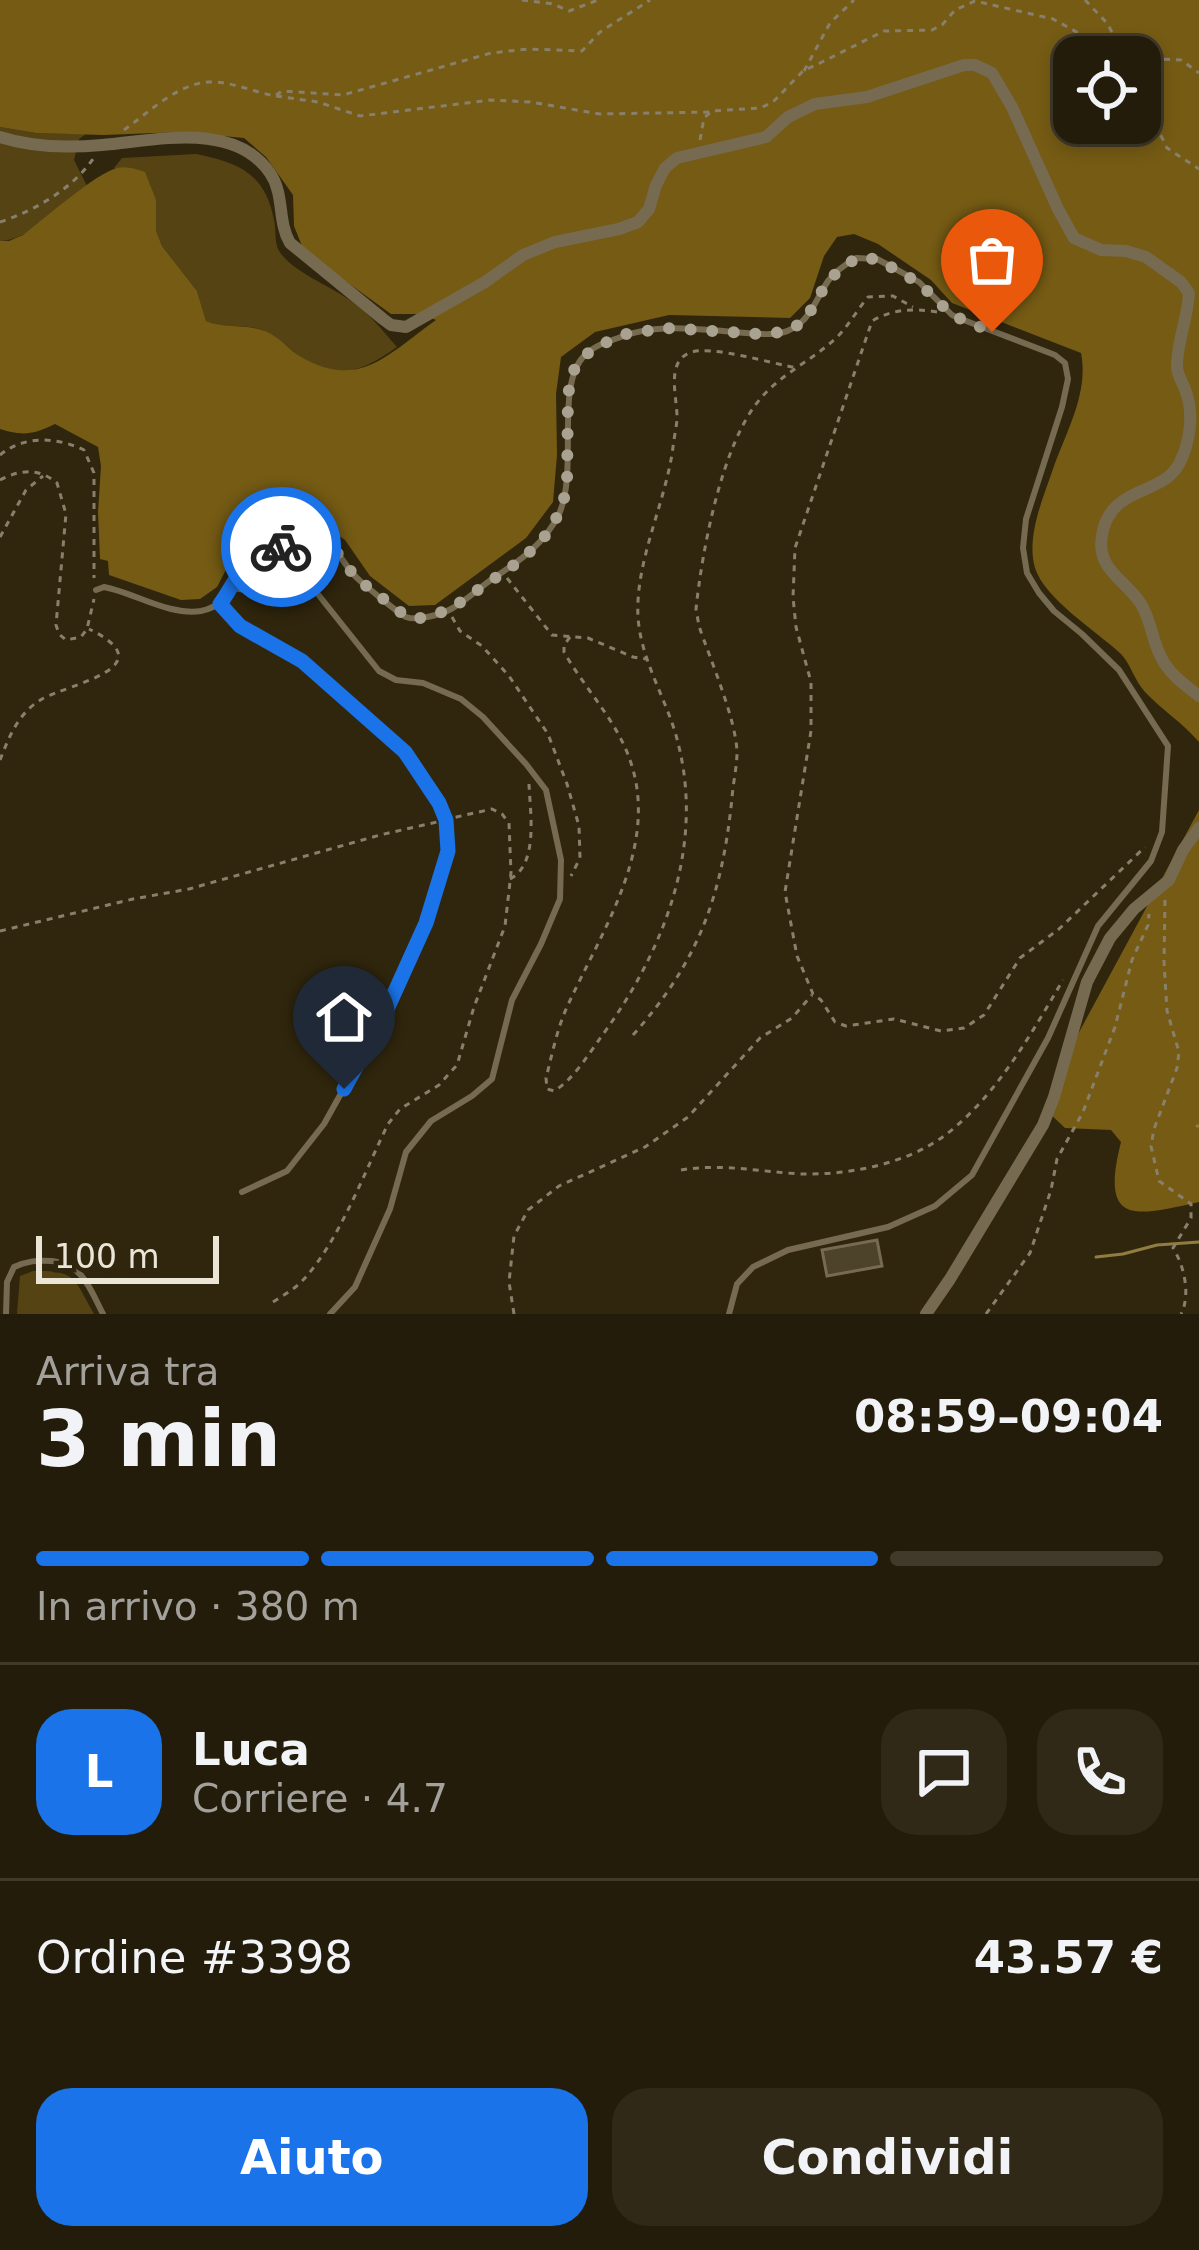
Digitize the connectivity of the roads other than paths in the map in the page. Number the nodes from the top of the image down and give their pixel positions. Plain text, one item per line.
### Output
1 (0, 137) edge
2 (232, 588) junction
3 (96, 590) road end
4 (220, 604) junction
5 (1199, 696) edge
6 (1199, 828) edge
7 (242, 1192) dead end
8 (6, 1314) edge
9 (103, 1314) edge
10 (330, 1314) edge
11 (729, 1314) edge
12 (926, 1314) edge

1 - 5 street
2 - 4 lane
2 - 10 lane
2 - 11 lane
3 - 4 lane
4 - 7 lane
6 - 12 street
8 - 9 lane

